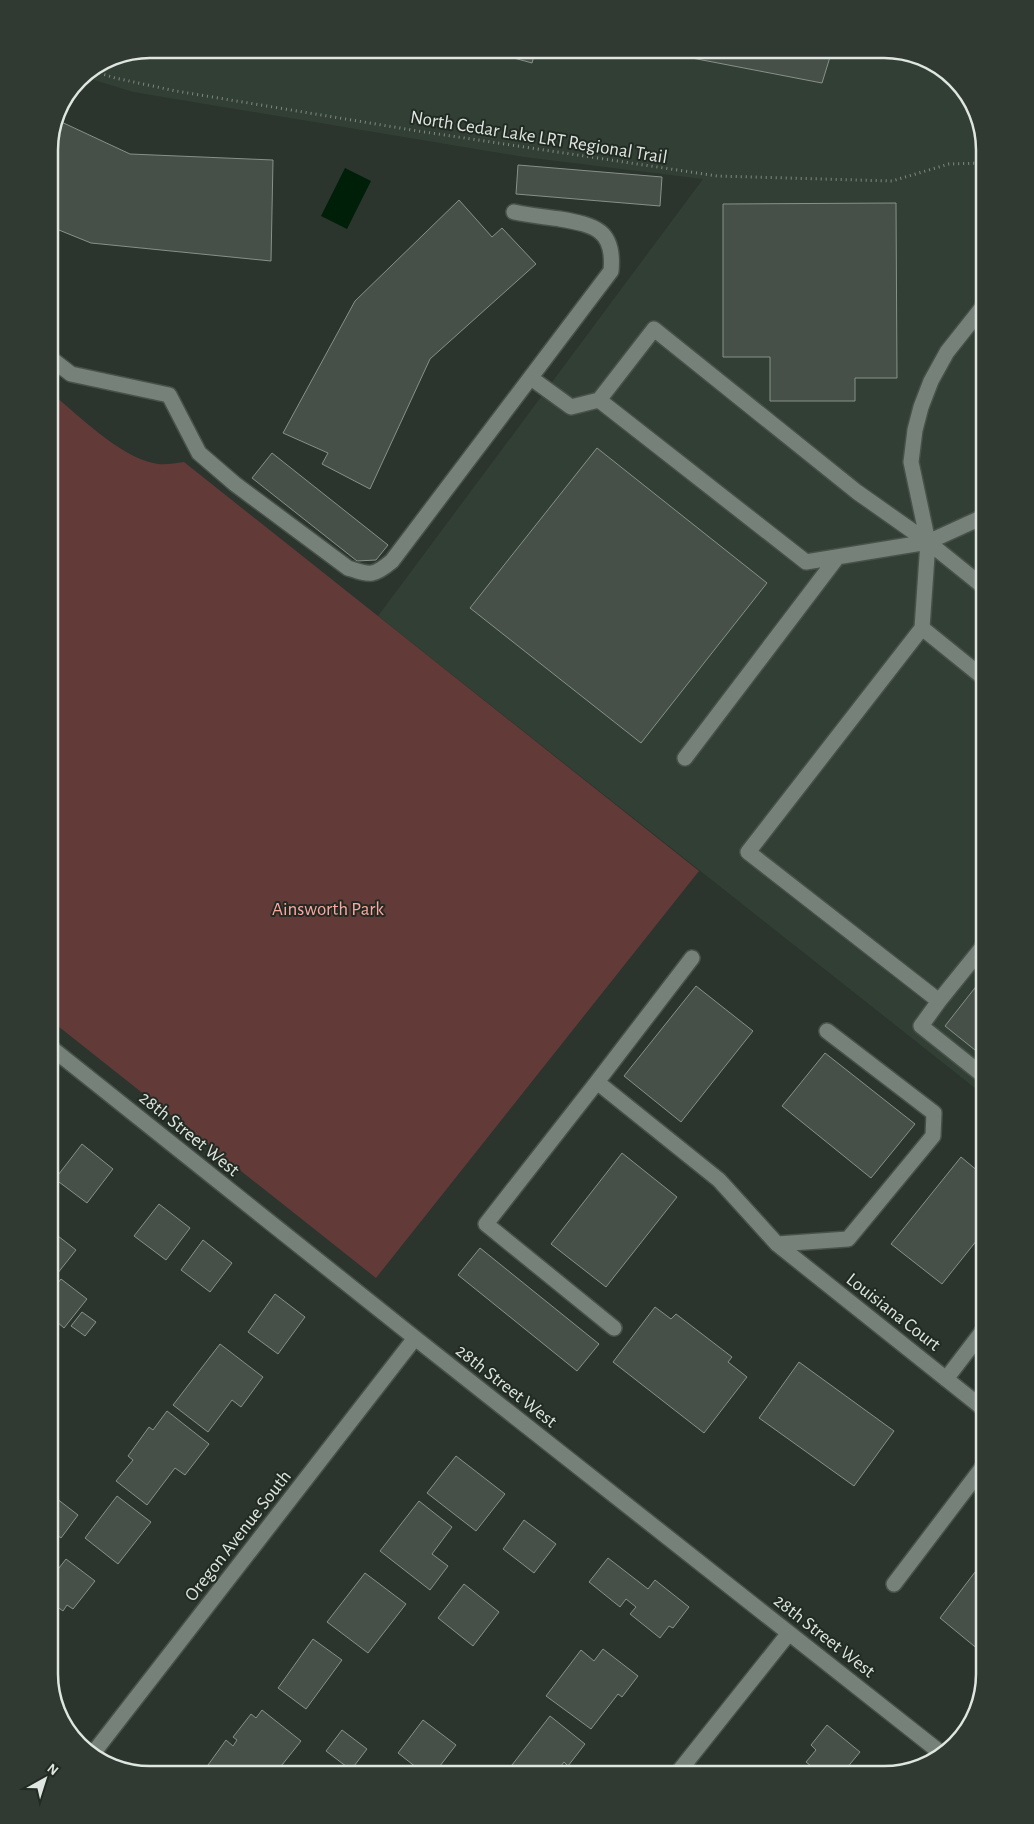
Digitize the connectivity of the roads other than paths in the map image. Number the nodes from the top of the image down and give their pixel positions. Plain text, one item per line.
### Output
1 (514, 212) dead end
2 (976, 316) edge
3 (58, 364) edge
4 (531, 378) junction
5 (599, 400) junction
6 (976, 520) edge
7 (928, 542) junction
8 (836, 559) junction
9 (976, 581) edge
10 (922, 628) junction
11 (976, 672) edge
12 (685, 758) dead end
13 (976, 955) edge
14 (692, 958) dead end
15 (939, 1001) junction
16 (827, 1031) dead end
17 (58, 1053) edge
18 (976, 1070) edge
19 (597, 1082) junction
20 (777, 1244) junction
21 (614, 1328) dead end
22 (415, 1338) junction
23 (976, 1340) edge
24 (946, 1378) junction
25 (976, 1403) edge
26 (976, 1476) edge
27 (894, 1584) dead end
28 (789, 1633) junction
29 (96, 1749) edge
30 (937, 1750) edge
31 (683, 1766) edge

1 - 4 street
2 - 7 street
3 - 4 street
4 - 5 street
5 - 7 street
5 - 8 street
6 - 7 street
7 - 8 street
7 - 9 street
7 - 10 street
8 - 12 street
10 - 11 street
10 - 15 street
13 - 15 street
14 - 19 street
15 - 18 street
16 - 20 street
17 - 22 street, 28th Street West
19 - 20 street, Louisiana Court
19 - 21 street
20 - 24 street, Louisiana Court
22 - 28 street, 28th Street West
22 - 29 street, Oregon Avenue South
23 - 24 street
24 - 25 street, Louisiana Court
26 - 27 street
28 - 30 street, 28th Street West
28 - 31 street

